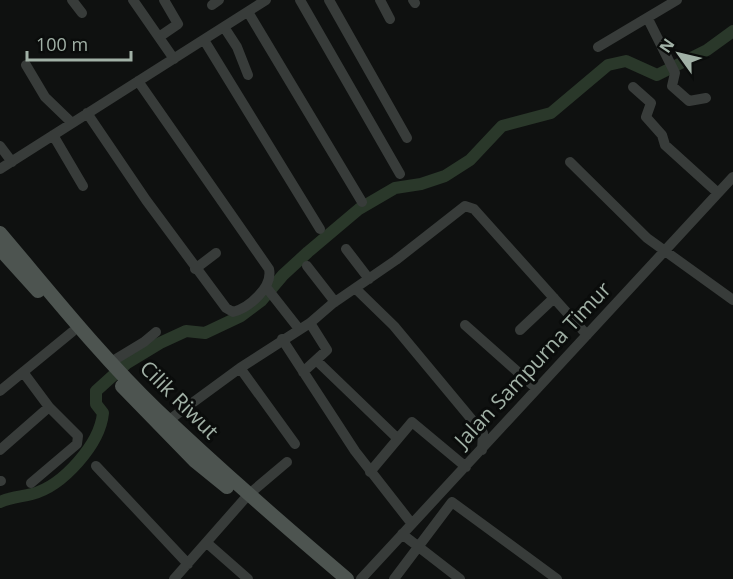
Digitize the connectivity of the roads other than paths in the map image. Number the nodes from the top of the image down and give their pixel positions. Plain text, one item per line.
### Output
1 (72, 0) edge
2 (133, 0) edge
3 (164, 0) edge
4 (266, 0) edge
5 (300, 0) edge
6 (329, 0) edge
7 (380, 0) edge
8 (677, 0) edge
9 (663, 4) edge
10 (248, 12) junction
11 (82, 13) dead end
12 (390, 19) dead end
13 (648, 19) junction
14 (224, 27) junction
15 (159, 38) junction
16 (204, 40) junction
17 (598, 47) dead end
18 (174, 58) junction
19 (26, 65) dead end
20 (248, 75) dead end
21 (138, 81) junction
22 (633, 87) dead end
23 (706, 98) dead end
24 (87, 113) junction
25 (72, 123) junction
26 (53, 135) junction
27 (407, 138) dead end
28 (0, 146) edge
29 (12, 162) junction
30 (570, 162) dead end
31 (0, 169) edge
32 (400, 174) dead end
33 (733, 177) edge
34 (83, 186) dead end
35 (718, 193) junction
36 (362, 202) dead end
37 (320, 229) dead end
38 (0, 233) edge
39 (0, 249) edge
40 (346, 249) dead end
41 (663, 251) junction
42 (216, 253) dead end
43 (307, 266) dead end
44 (195, 268) junction
45 (369, 279) junction
46 (356, 288) junction
47 (270, 291) junction
48 (554, 298) junction
49 (733, 300) edge
50 (335, 302) junction
51 (59, 310) junction
52 (310, 323) junction
53 (465, 325) dead end
54 (299, 330) junction
55 (520, 330) dead end
56 (72, 332) junction
57 (156, 332) dead end
58 (587, 335) junction
59 (282, 339) junction
60 (317, 361) junction
61 (111, 366) junction
62 (240, 368) junction
63 (23, 372) junction
64 (303, 372) junction
65 (537, 389) junction
66 (0, 391) edge
67 (140, 399) junction
68 (49, 406) junction
69 (169, 420) junction
70 (397, 438) junction
71 (295, 444) dead end
72 (0, 450) edge
73 (482, 450) junction
74 (287, 462) dead end
75 (96, 466) dead end
76 (466, 467) junction
77 (370, 472) junction
78 (31, 483) dead end
79 (246, 498) junction
80 (412, 524) junction
81 (402, 534) junction
82 (207, 543) junction
83 (417, 547) junction
84 (188, 564) junction
85 (174, 579) edge
86 (248, 579) edge
87 (336, 579) edge
88 (346, 579) edge
89 (362, 579) edge
90 (393, 579) edge
91 (460, 579) edge
92 (557, 579) edge

1 - 11 street
2 - 15 street
3 - 15 street
4 - 10 street
5 - 32 street
6 - 27 street
7 - 12 street
8 - 9 street
9 - 13 street
10 - 14 street
10 - 36 street
13 - 17 street
13 - 23 street
14 - 16 street
14 - 20 street
15 - 18 street
16 - 18 street
16 - 37 street
18 - 21 street
19 - 25 street
21 - 24 street
21 - 47 street
22 - 35 street
24 - 25 street
24 - 44 street
25 - 26 street
26 - 29 street
26 - 34 street
28 - 29 street
29 - 31 street
30 - 41 street
33 - 35 street, Jalan Sampurna Timur
35 - 41 street, Jalan Sampurna Timur
38 - 51 main road, Cilik Riwut
39 - 51 main road, Cilik Riwut
40 - 45 street
41 - 49 street
41 - 58 street, Jalan Sampurna Timur
42 - 44 street
43 - 50 street
44 - 47 street
45 - 46 street
45 - 48 street
46 - 50 street
46 - 73 street
47 - 54 street
48 - 55 street
48 - 58 street
50 - 52 street
51 - 56 main road, Cilik Riwut
51 - 61 main road, Cilik Riwut
52 - 54 street
52 - 60 street
53 - 65 street
54 - 59 street
56 - 61 main road, Cilik Riwut
56 - 63 street
57 - 61 street
58 - 65 street, Jalan Sampurna Timur
59 - 62 street
59 - 64 street
60 - 64 street
60 - 70 street
61 - 67 main road, Cilik Riwut
62 - 69 street
62 - 71 street
63 - 66 street
63 - 68 street
64 - 77 street
65 - 73 street, Jalan Sampurna Timur
67 - 69 main road, Cilik Riwut
67 - 79 main road, Cilik Riwut
68 - 72 street
68 - 78 street
69 - 79 main road, Cilik Riwut
70 - 76 street
70 - 77 street
73 - 76 street, Jalan Sampurna Timur
74 - 79 street
75 - 84 street
76 - 80 street, Jalan Sampurna Timur
77 - 80 street
79 - 82 street
79 - 87 main road, Cilik Riwut
79 - 88 main road, Cilik Riwut
80 - 81 street, Jalan Sampurna Timur
81 - 83 street
81 - 89 street, Jalan Sampurna Timur
82 - 84 street
82 - 86 street
83 - 90 street
83 - 91 street
83 - 92 street
84 - 85 street

